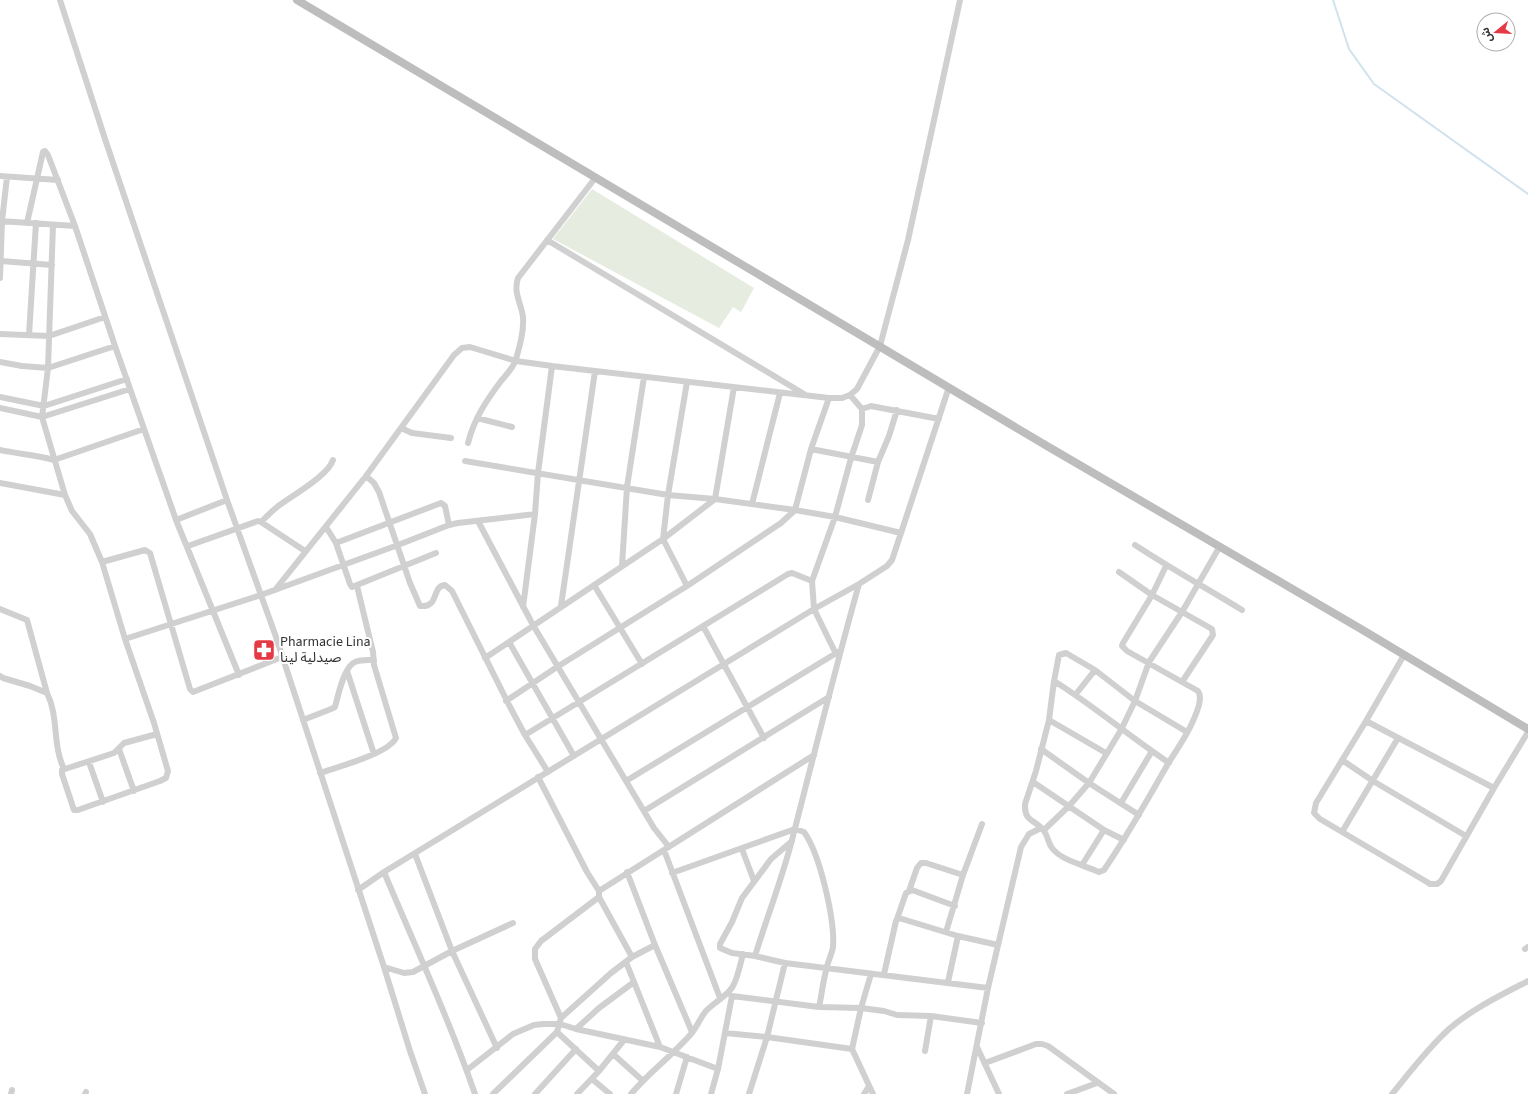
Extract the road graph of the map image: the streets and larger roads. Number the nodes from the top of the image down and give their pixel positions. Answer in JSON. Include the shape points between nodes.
{"nodes":[{"id":1,"x":60,"y":0,"type":"edge"},
{"id":2,"x":297,"y":0,"type":"edge"},
{"id":3,"x":960,"y":0,"type":"edge"},
{"id":4,"x":3,"y":176,"type":"edge"},
{"id":5,"x":596,"y":177,"type":"junction"},
{"id":6,"x":38,"y":179,"type":"junction"},
{"id":7,"x":58,"y":180,"type":"junction"},
{"id":8,"x":1,"y":221,"type":"edge"},
{"id":9,"x":27,"y":223,"type":"junction"},
{"id":10,"x":36,"y":223,"type":"junction"},
{"id":11,"x":54,"y":225,"type":"junction"},
{"id":12,"x":75,"y":226,"type":"junction"},
{"id":13,"x":547,"y":240,"type":"junction"},
{"id":14,"x":1,"y":261,"type":"junction"},
{"id":15,"x":32,"y":263,"type":"junction"},
{"id":16,"x":52,"y":265,"type":"junction"},
{"id":17,"x":0,"y":278,"type":"edge"},
{"id":18,"x":105,"y":316,"type":"junction"},
{"id":19,"x":0,"y":334,"type":"edge"},
{"id":20,"x":29,"y":335,"type":"junction"},
{"id":21,"x":49,"y":336,"type":"junction"},
{"id":22,"x":115,"y":346,"type":"junction"},
{"id":23,"x":880,"y":346,"type":"junction"},
{"id":24,"x":516,"y":361,"type":"junction"},
{"id":25,"x":0,"y":362,"type":"edge"},
{"id":26,"x":552,"y":366,"type":"junction"},
{"id":27,"x":48,"y":368,"type":"junction"},
{"id":28,"x":595,"y":371,"type":"junction"},
{"id":29,"x":644,"y":377,"type":"junction"},
{"id":30,"x":127,"y":379,"type":"junction"},
{"id":31,"x":687,"y":382,"type":"junction"},
{"id":32,"x":734,"y":387,"type":"junction"},
{"id":33,"x":949,"y":387,"type":"junction"},
{"id":34,"x":130,"y":389,"type":"junction"},
{"id":35,"x":780,"y":393,"type":"junction"},
{"id":36,"x":850,"y":395,"type":"junction"},
{"id":37,"x":808,"y":396,"type":"junction"},
{"id":38,"x":0,"y":397,"type":"edge"},
{"id":39,"x":829,"y":398,"type":"junction"},
{"id":40,"x":44,"y":406,"type":"junction"},
{"id":41,"x":0,"y":408,"type":"edge"},
{"id":42,"x":862,"y":409,"type":"junction"},
{"id":43,"x":897,"y":410,"type":"junction"},
{"id":44,"x":42,"y":417,"type":"junction"},
{"id":45,"x":477,"y":418,"type":"junction"},
{"id":46,"x":939,"y":419,"type":"junction"},
{"id":47,"x":512,"y":427,"type":"dead end"},
{"id":48,"x":401,"y":428,"type":"junction"},
{"id":49,"x":144,"y":429,"type":"junction"},
{"id":50,"x":451,"y":438,"type":"dead end"},
{"id":51,"x":468,"y":443,"type":"dead end"},
{"id":52,"x":812,"y":449,"type":"junction"},
{"id":53,"x":0,"y":450,"type":"edge"},
{"id":54,"x":851,"y":458,"type":"junction"},
{"id":55,"x":54,"y":460,"type":"junction"},
{"id":56,"x":333,"y":460,"type":"dead end"},
{"id":57,"x":465,"y":461,"type":"dead end"},
{"id":58,"x":878,"y":462,"type":"junction"},
{"id":59,"x":538,"y":473,"type":"junction"},
{"id":60,"x":366,"y":476,"type":"junction"},
{"id":61,"x":579,"y":479,"type":"junction"},
{"id":62,"x":0,"y":483,"type":"edge"},
{"id":63,"x":627,"y":487,"type":"junction"},
{"id":64,"x":65,"y":495,"type":"junction"},
{"id":65,"x":668,"y":495,"type":"junction"},
{"id":66,"x":715,"y":499,"type":"junction"},
{"id":67,"x":227,"y":500,"type":"junction"},
{"id":68,"x":868,"y":500,"type":"dead end"},
{"id":69,"x":752,"y":504,"type":"junction"},
{"id":70,"x":795,"y":510,"type":"junction"},
{"id":71,"x":534,"y":514,"type":"junction"},
{"id":72,"x":835,"y":517,"type":"junction"},
{"id":73,"x":176,"y":520,"type":"junction"},
{"id":74,"x":261,"y":522,"type":"junction"},
{"id":75,"x":478,"y":522,"type":"junction"},
{"id":76,"x":390,"y":523,"type":"junction"},
{"id":77,"x":449,"y":525,"type":"junction"},
{"id":78,"x":326,"y":527,"type":"junction"},
{"id":79,"x":238,"y":529,"type":"junction"},
{"id":80,"x":901,"y":533,"type":"junction"},
{"id":81,"x":663,"y":538,"type":"junction"},
{"id":82,"x":336,"y":543,"type":"junction"},
{"id":83,"x":1135,"y":545,"type":"dead end"},
{"id":84,"x":188,"y":546,"type":"junction"},
{"id":85,"x":398,"y":546,"type":"junction"},
{"id":86,"x":1220,"y":546,"type":"junction"},
{"id":87,"x":305,"y":551,"type":"junction"},
{"id":88,"x":436,"y":553,"type":"dead end"},
{"id":89,"x":102,"y":562,"type":"junction"},
{"id":90,"x":343,"y":564,"type":"junction"},
{"id":91,"x":404,"y":566,"type":"junction"},
{"id":92,"x":622,"y":566,"type":"junction"},
{"id":93,"x":1166,"y":566,"type":"junction"},
{"id":94,"x":1119,"y":572,"type":"dead end"},
{"id":95,"x":812,"y":581,"type":"junction"},
{"id":96,"x":1198,"y":583,"type":"junction"},
{"id":97,"x":859,"y":584,"type":"junction"},
{"id":98,"x":594,"y":585,"type":"junction"},
{"id":99,"x":357,"y":586,"type":"junction"},
{"id":100,"x":687,"y":586,"type":"junction"},
{"id":101,"x":275,"y":590,"type":"junction"},
{"id":102,"x":261,"y":595,"type":"junction"},
{"id":103,"x":1152,"y":595,"type":"junction"},
{"id":104,"x":562,"y":606,"type":"junction"},
{"id":105,"x":523,"y":607,"type":"junction"},
{"id":106,"x":0,"y":609,"type":"edge"},
{"id":107,"x":814,"y":609,"type":"junction"},
{"id":108,"x":1242,"y":610,"type":"dead end"},
{"id":109,"x":213,"y":611,"type":"junction"},
{"id":110,"x":1182,"y":612,"type":"junction"},
{"id":111,"x":172,"y":624,"type":"junction"},
{"id":112,"x":533,"y":625,"type":"junction"},
{"id":113,"x":703,"y":626,"type":"junction"},
{"id":114,"x":620,"y":628,"type":"junction"},
{"id":115,"x":126,"y":639,"type":"junction"},
{"id":116,"x":509,"y":642,"type":"junction"},
{"id":117,"x":838,"y":653,"type":"junction"},
{"id":118,"x":1404,"y":654,"type":"junction"},
{"id":119,"x":282,"y":656,"type":"junction"},
{"id":120,"x":485,"y":658,"type":"junction"},
{"id":121,"x":374,"y":660,"type":"junction"},
{"id":122,"x":1149,"y":662,"type":"junction"},
{"id":123,"x":642,"y":664,"type":"junction"},
{"id":124,"x":724,"y":664,"type":"junction"},
{"id":125,"x":557,"y":667,"type":"junction"},
{"id":126,"x":1095,"y":670,"type":"junction"},
{"id":127,"x":346,"y":671,"type":"junction"},
{"id":128,"x":239,"y":674,"type":"junction"},
{"id":129,"x":0,"y":676,"type":"edge"},
{"id":130,"x":1054,"y":681,"type":"junction"},
{"id":131,"x":1182,"y":682,"type":"junction"},
{"id":132,"x":533,"y":684,"type":"junction"},
{"id":133,"x":47,"y":693,"type":"junction"},
{"id":134,"x":1076,"y":694,"type":"junction"},
{"id":135,"x":829,"y":697,"type":"junction"},
{"id":136,"x":506,"y":701,"type":"junction"},
{"id":137,"x":1135,"y":701,"type":"junction"},
{"id":138,"x":579,"y":702,"type":"junction"},
{"id":139,"x":747,"y":707,"type":"junction"},
{"id":140,"x":552,"y":718,"type":"junction"},
{"id":141,"x":303,"y":720,"type":"junction"},
{"id":142,"x":1049,"y":720,"type":"junction"},
{"id":143,"x":1366,"y":721,"type":"junction"},
{"id":144,"x":1121,"y":730,"type":"junction"},
{"id":145,"x":1528,"y":731,"type":"edge"},
{"id":146,"x":1187,"y":732,"type":"junction"},
{"id":147,"x":157,"y":734,"type":"junction"},
{"id":148,"x":525,"y":735,"type":"junction"},
{"id":149,"x":764,"y":738,"type":"junction"},
{"id":150,"x":1398,"y":738,"type":"junction"},
{"id":151,"x":600,"y":739,"type":"junction"},
{"id":152,"x":119,"y":749,"type":"junction"},
{"id":153,"x":1041,"y":749,"type":"junction"},
{"id":154,"x":1152,"y":751,"type":"junction"},
{"id":155,"x":1106,"y":753,"type":"junction"},
{"id":156,"x":374,"y":754,"type":"junction"},
{"id":157,"x":814,"y":755,"type":"junction"},
{"id":158,"x":574,"y":756,"type":"junction"},
{"id":159,"x":1342,"y":760,"type":"junction"},
{"id":160,"x":88,"y":762,"type":"junction"},
{"id":161,"x":1169,"y":763,"type":"junction"},
{"id":162,"x":64,"y":769,"type":"junction"},
{"id":163,"x":548,"y":772,"type":"junction"},
{"id":164,"x":320,"y":773,"type":"junction"},
{"id":165,"x":538,"y":777,"type":"junction"},
{"id":166,"x":626,"y":781,"type":"junction"},
{"id":167,"x":1373,"y":781,"type":"junction"},
{"id":168,"x":1033,"y":782,"type":"junction"},
{"id":169,"x":1089,"y":783,"type":"junction"},
{"id":170,"x":1494,"y":788,"type":"junction"},
{"id":171,"x":134,"y":791,"type":"junction"},
{"id":172,"x":103,"y":802,"type":"junction"},
{"id":173,"x":1121,"y":803,"type":"junction"},
{"id":174,"x":1069,"y":806,"type":"junction"},
{"id":175,"x":644,"y":812,"type":"junction"},
{"id":176,"x":1139,"y":815,"type":"junction"},
{"id":177,"x":982,"y":824,"type":"dead end"},
{"id":178,"x":795,"y":829,"type":"junction"},
{"id":179,"x":1042,"y":829,"type":"junction"},
{"id":180,"x":1104,"y":830,"type":"junction"},
{"id":181,"x":1342,"y":832,"type":"junction"},
{"id":182,"x":1466,"y":836,"type":"junction"},
{"id":183,"x":1124,"y":840,"type":"junction"},
{"id":184,"x":792,"y":841,"type":"junction"},
{"id":185,"x":666,"y":848,"type":"junction"},
{"id":186,"x":742,"y":849,"type":"junction"},
{"id":187,"x":414,"y":854,"type":"junction"},
{"id":188,"x":1082,"y":865,"type":"junction"},
{"id":189,"x":384,"y":872,"type":"junction"},
{"id":190,"x":627,"y":872,"type":"junction"},
{"id":191,"x":672,"y":873,"type":"junction"},
{"id":192,"x":963,"y":875,"type":"junction"},
{"id":193,"x":754,"y":881,"type":"junction"},
{"id":194,"x":358,"y":890,"type":"junction"},
{"id":195,"x":909,"y":891,"type":"junction"},
{"id":196,"x":599,"y":894,"type":"junction"},
{"id":197,"x":955,"y":906,"type":"junction"},
{"id":198,"x":897,"y":919,"type":"junction"},
{"id":199,"x":513,"y":923,"type":"dead end"},
{"id":200,"x":946,"y":932,"type":"junction"},
{"id":201,"x":958,"y":936,"type":"junction"},
{"id":202,"x":655,"y":945,"type":"junction"},
{"id":203,"x":998,"y":945,"type":"junction"},
{"id":204,"x":452,"y":951,"type":"junction"},
{"id":205,"x":743,"y":954,"type":"junction"},
{"id":206,"x":755,"y":956,"type":"junction"},
{"id":207,"x":632,"y":957,"type":"junction"},
{"id":208,"x":626,"y":962,"type":"junction"},
{"id":209,"x":785,"y":963,"type":"junction"},
{"id":210,"x":384,"y":967,"type":"junction"},
{"id":211,"x":424,"y":967,"type":"junction"},
{"id":212,"x":826,"y":968,"type":"junction"},
{"id":213,"x":871,"y":974,"type":"junction"},
{"id":214,"x":884,"y":974,"type":"junction"},
{"id":215,"x":1528,"y":981,"type":"edge"},
{"id":216,"x":634,"y":982,"type":"junction"},
{"id":217,"x":948,"y":982,"type":"junction"},
{"id":218,"x":988,"y":988,"type":"junction"},
{"id":219,"x":730,"y":994,"type":"junction"},
{"id":220,"x":720,"y":998,"type":"junction"},
{"id":221,"x":775,"y":1002,"type":"junction"},
{"id":222,"x":819,"y":1007,"type":"junction"},
{"id":223,"x":861,"y":1008,"type":"junction"},
{"id":224,"x":931,"y":1016,"type":"junction"},
{"id":225,"x":561,"y":1018,"type":"junction"},
{"id":226,"x":982,"y":1023,"type":"junction"},
{"id":227,"x":560,"y":1024,"type":"junction"},
{"id":228,"x":576,"y":1029,"type":"junction"},
{"id":229,"x":557,"y":1032,"type":"junction"},
{"id":230,"x":692,"y":1032,"type":"junction"},
{"id":231,"x":725,"y":1033,"type":"junction"},
{"id":232,"x":767,"y":1037,"type":"junction"},
{"id":233,"x":624,"y":1040,"type":"junction"},
{"id":234,"x":660,"y":1047,"type":"junction"},
{"id":235,"x":977,"y":1047,"type":"junction"},
{"id":236,"x":497,"y":1048,"type":"junction"},
{"id":237,"x":576,"y":1049,"type":"junction"},
{"id":238,"x":852,"y":1049,"type":"junction"},
{"id":239,"x":925,"y":1051,"type":"dead end"},
{"id":240,"x":674,"y":1052,"type":"junction"},
{"id":241,"x":613,"y":1054,"type":"junction"},
{"id":242,"x":687,"y":1057,"type":"junction"},
{"id":243,"x":985,"y":1063,"type":"junction"},
{"id":244,"x":718,"y":1069,"type":"junction"},
{"id":245,"x":467,"y":1070,"type":"junction"},
{"id":246,"x":599,"y":1071,"type":"junction"},
{"id":247,"x":592,"y":1079,"type":"junction"},
{"id":248,"x":642,"y":1080,"type":"junction"},
{"id":249,"x":1097,"y":1083,"type":"junction"},
{"id":250,"x":869,"y":1086,"type":"junction"},
{"id":251,"x":425,"y":1094,"type":"edge"},
{"id":252,"x":475,"y":1094,"type":"edge"},
{"id":253,"x":493,"y":1094,"type":"edge"},
{"id":254,"x":535,"y":1094,"type":"edge"},
{"id":255,"x":577,"y":1094,"type":"edge"},
{"id":256,"x":610,"y":1094,"type":"edge"},
{"id":257,"x":631,"y":1094,"type":"edge"},
{"id":258,"x":676,"y":1094,"type":"edge"},
{"id":259,"x":711,"y":1094,"type":"edge"},
{"id":260,"x":749,"y":1094,"type":"edge"},
{"id":261,"x":864,"y":1094,"type":"edge"},
{"id":262,"x":873,"y":1094,"type":"edge"},
{"id":263,"x":967,"y":1094,"type":"edge"},
{"id":264,"x":999,"y":1094,"type":"edge"},
{"id":265,"x":1067,"y":1094,"type":"edge"},
{"id":266,"x":1114,"y":1094,"type":"edge"},
{"id":267,"x":1392,"y":1094,"type":"edge"}],
"edges":[{"from":1,"to":67,"type":"street"},
{"from":2,"to":5,"type":"street"},
{"from":3,"to":23,"type":"street","via":[[908,240]]},
{"from":4,"to":6,"type":"street"},
{"from":4,"to":8,"type":"street"},
{"from":5,"to":13,"type":"street"},
{"from":5,"to":23,"type":"street"},
{"from":6,"to":7,"type":"street"},
{"from":6,"to":7,"type":"street","via":[[45,151]]},
{"from":6,"to":9,"type":"street"},
{"from":7,"to":12,"type":"street"},
{"from":8,"to":9,"type":"street"},
{"from":8,"to":14,"type":"street"},
{"from":9,"to":10,"type":"street"},
{"from":10,"to":11,"type":"street"},
{"from":10,"to":15,"type":"street"},
{"from":11,"to":12,"type":"street"},
{"from":11,"to":16,"type":"street"},
{"from":12,"to":18,"type":"street"},
{"from":13,"to":24,"type":"street","via":[[518,278],[516,295],[523,325]]},
{"from":13,"to":37,"type":"street"},
{"from":14,"to":15,"type":"street"},
{"from":14,"to":17,"type":"street"},
{"from":15,"to":16,"type":"street"},
{"from":15,"to":20,"type":"street"},
{"from":16,"to":21,"type":"street"},
{"from":18,"to":21,"type":"street"},
{"from":18,"to":22,"type":"street"},
{"from":19,"to":20,"type":"street"},
{"from":20,"to":21,"type":"street"},
{"from":21,"to":27,"type":"street"},
{"from":22,"to":27,"type":"street"},
{"from":22,"to":30,"type":"street"},
{"from":23,"to":33,"type":"street"},
{"from":23,"to":36,"type":"street","via":[[862,380]]},
{"from":24,"to":26,"type":"street"},
{"from":24,"to":45,"type":"street"},
{"from":24,"to":48,"type":"street","via":[[470,347],[462,348],[454,355]]},
{"from":25,"to":27,"type":"street"},
{"from":26,"to":28,"type":"street"},
{"from":26,"to":59,"type":"street"},
{"from":27,"to":40,"type":"street"},
{"from":28,"to":29,"type":"street"},
{"from":28,"to":61,"type":"street"},
{"from":29,"to":31,"type":"street"},
{"from":29,"to":63,"type":"street"},
{"from":30,"to":34,"type":"street"},
{"from":30,"to":40,"type":"street"},
{"from":31,"to":32,"type":"street"},
{"from":31,"to":65,"type":"street"},
{"from":32,"to":35,"type":"street"},
{"from":32,"to":66,"type":"street"},
{"from":33,"to":46,"type":"street"},
{"from":33,"to":86,"type":"street"},
{"from":34,"to":44,"type":"street"},
{"from":34,"to":49,"type":"street"},
{"from":35,"to":37,"type":"street"},
{"from":35,"to":69,"type":"street"},
{"from":36,"to":39,"type":"street"},
{"from":36,"to":42,"type":"street"},
{"from":37,"to":39,"type":"street"},
{"from":38,"to":40,"type":"street"},
{"from":39,"to":52,"type":"street"},
{"from":40,"to":44,"type":"street"},
{"from":41,"to":44,"type":"street"},
{"from":42,"to":43,"type":"street","via":[[871,406]]},
{"from":42,"to":54,"type":"street","via":[[862,425]]},
{"from":43,"to":46,"type":"street"},
{"from":43,"to":58,"type":"street"},
{"from":44,"to":55,"type":"street"},
{"from":45,"to":47,"type":"street"},
{"from":45,"to":51,"type":"street"},
{"from":46,"to":80,"type":"street"},
{"from":48,"to":50,"type":"street","via":[[412,433]]},
{"from":48,"to":60,"type":"street"},
{"from":49,"to":55,"type":"street"},
{"from":49,"to":73,"type":"street"},
{"from":52,"to":54,"type":"street"},
{"from":52,"to":70,"type":"street"},
{"from":53,"to":55,"type":"street"},
{"from":54,"to":58,"type":"street"},
{"from":54,"to":72,"type":"street"},
{"from":55,"to":64,"type":"street"},
{"from":56,"to":74,"type":"street","via":[[318,477],[278,506]]},
{"from":57,"to":59,"type":"street"},
{"from":58,"to":68,"type":"street"},
{"from":59,"to":61,"type":"street"},
{"from":59,"to":71,"type":"street"},
{"from":60,"to":76,"type":"street","via":[[377,488]]},
{"from":60,"to":78,"type":"street"},
{"from":61,"to":63,"type":"street"},
{"from":61,"to":104,"type":"street"},
{"from":62,"to":64,"type":"street"},
{"from":63,"to":65,"type":"street"},
{"from":63,"to":92,"type":"street"},
{"from":64,"to":89,"type":"street","via":[[72,511],[90,534]]},
{"from":65,"to":66,"type":"street"},
{"from":65,"to":81,"type":"street"},
{"from":66,"to":69,"type":"street"},
{"from":66,"to":81,"type":"street"},
{"from":67,"to":73,"type":"street"},
{"from":67,"to":79,"type":"street"},
{"from":69,"to":70,"type":"street"},
{"from":70,"to":72,"type":"street"},
{"from":70,"to":100,"type":"street","via":[[770,531]]},
{"from":71,"to":75,"type":"street"},
{"from":71,"to":105,"type":"street"},
{"from":72,"to":80,"type":"street"},
{"from":72,"to":95,"type":"street"},
{"from":73,"to":84,"type":"street"},
{"from":74,"to":79,"type":"street","via":[[252,522]]},
{"from":74,"to":87,"type":"street"},
{"from":75,"to":77,"type":"street"},
{"from":75,"to":105,"type":"street"},
{"from":76,"to":77,"type":"street","via":[[441,503]]},
{"from":76,"to":82,"type":"street"},
{"from":76,"to":85,"type":"street"},
{"from":77,"to":85,"type":"street"},
{"from":78,"to":82,"type":"street"},
{"from":78,"to":87,"type":"street"},
{"from":79,"to":84,"type":"street"},
{"from":79,"to":102,"type":"street"},
{"from":80,"to":97,"type":"street","via":[[892,560]]},
{"from":81,"to":92,"type":"street"},
{"from":81,"to":100,"type":"street"},
{"from":82,"to":90,"type":"street"},
{"from":83,"to":93,"type":"street"},
{"from":84,"to":109,"type":"street"},
{"from":85,"to":90,"type":"street"},
{"from":85,"to":91,"type":"street"},
{"from":86,"to":96,"type":"street"},
{"from":86,"to":118,"type":"street"},
{"from":87,"to":101,"type":"street"},
{"from":88,"to":91,"type":"street"},
{"from":89,"to":111,"type":"street","via":[[147,550]]},
{"from":89,"to":115,"type":"street"},
{"from":90,"to":99,"type":"street","via":[[350,584],[352,587]]},
{"from":90,"to":101,"type":"street"},
{"from":91,"to":99,"type":"street"},
{"from":91,"to":120,"type":"street","via":[[420,606],[432,602],[439,587],[448,587],[456,597]]},
{"from":92,"to":98,"type":"street"},
{"from":93,"to":96,"type":"street"},
{"from":93,"to":103,"type":"street"},
{"from":94,"to":103,"type":"street"},
{"from":95,"to":107,"type":"street"},
{"from":95,"to":113,"type":"street","via":[[792,573],[788,574]]},
{"from":96,"to":108,"type":"street"},
{"from":96,"to":110,"type":"street"},
{"from":97,"to":107,"type":"street"},
{"from":97,"to":117,"type":"street"},
{"from":98,"to":104,"type":"street"},
{"from":98,"to":114,"type":"street"},
{"from":99,"to":121,"type":"street"},
{"from":100,"to":114,"type":"street"},
{"from":101,"to":102,"type":"street"},
{"from":102,"to":109,"type":"street"},
{"from":102,"to":119,"type":"street"},
{"from":103,"to":110,"type":"street"},
{"from":103,"to":122,"type":"street","via":[[1122,643],[1124,648]]},
{"from":104,"to":112,"type":"street"},
{"from":105,"to":112,"type":"street"},
{"from":106,"to":133,"type":"street","via":[[27,620]]},
{"from":107,"to":117,"type":"street"},
{"from":107,"to":124,"type":"street"},
{"from":109,"to":111,"type":"street"},
{"from":109,"to":128,"type":"street"},
{"from":110,"to":122,"type":"street"},
{"from":110,"to":131,"type":"street","via":[[1214,632]]},
{"from":111,"to":115,"type":"street"},
{"from":111,"to":128,"type":"street","via":[[191,691],[195,692]]},
{"from":112,"to":116,"type":"street"},
{"from":112,"to":125,"type":"street"},
{"from":113,"to":123,"type":"street"},
{"from":113,"to":124,"type":"street"},
{"from":114,"to":123,"type":"street"},
{"from":114,"to":125,"type":"street"},
{"from":115,"to":147,"type":"street"},
{"from":116,"to":120,"type":"street"},
{"from":116,"to":132,"type":"street"},
{"from":117,"to":135,"type":"street"},
{"from":117,"to":139,"type":"street"},
{"from":118,"to":143,"type":"street"},
{"from":118,"to":145,"type":"street"},
{"from":119,"to":128,"type":"street"},
{"from":119,"to":141,"type":"street"},
{"from":120,"to":136,"type":"street"},
{"from":121,"to":127,"type":"street","via":[[356,662]]},
{"from":121,"to":156,"type":"street","via":[[396,738],[391,745]]},
{"from":122,"to":131,"type":"street"},
{"from":122,"to":137,"type":"street"},
{"from":123,"to":138,"type":"street"},
{"from":124,"to":139,"type":"street"},
{"from":124,"to":151,"type":"street"},
{"from":125,"to":132,"type":"street"},
{"from":125,"to":138,"type":"street"},
{"from":126,"to":130,"type":"street","via":[[1062,653],[1059,655]]},
{"from":126,"to":134,"type":"street"},
{"from":126,"to":137,"type":"street"},
{"from":127,"to":141,"type":"street","via":[[335,707]]},
{"from":127,"to":156,"type":"street"},
{"from":129,"to":133,"type":"street"},
{"from":130,"to":134,"type":"street"},
{"from":130,"to":142,"type":"street"},
{"from":131,"to":146,"type":"street","via":[[1198,691],[1200,698]]},
{"from":132,"to":136,"type":"street"},
{"from":132,"to":140,"type":"street"},
{"from":133,"to":162,"type":"street","via":[[53,707],[58,754]]},
{"from":134,"to":144,"type":"street"},
{"from":135,"to":149,"type":"street"},
{"from":135,"to":157,"type":"street"},
{"from":136,"to":148,"type":"street"},
{"from":137,"to":144,"type":"street"},
{"from":137,"to":146,"type":"street"},
{"from":138,"to":140,"type":"street"},
{"from":138,"to":151,"type":"street"},
{"from":139,"to":149,"type":"street"},
{"from":139,"to":166,"type":"street"},
{"from":140,"to":148,"type":"street"},
{"from":140,"to":158,"type":"street"},
{"from":141,"to":164,"type":"street"},
{"from":142,"to":153,"type":"street"},
{"from":142,"to":155,"type":"street"},
{"from":143,"to":150,"type":"street"},
{"from":143,"to":159,"type":"street"},
{"from":144,"to":154,"type":"street"},
{"from":144,"to":155,"type":"street"},
{"from":145,"to":170,"type":"street"},
{"from":146,"to":161,"type":"street"},
{"from":147,"to":152,"type":"street","via":[[124,742]]},
{"from":147,"to":171,"type":"street","via":[[168,775],[160,781]]},
{"from":148,"to":163,"type":"street"},
{"from":149,"to":175,"type":"street"},
{"from":150,"to":167,"type":"street"},
{"from":150,"to":170,"type":"street"},
{"from":151,"to":158,"type":"street"},
{"from":151,"to":166,"type":"street"},
{"from":152,"to":160,"type":"street"},
{"from":152,"to":171,"type":"street"},
{"from":153,"to":168,"type":"street"},
{"from":153,"to":169,"type":"street"},
{"from":154,"to":161,"type":"street"},
{"from":154,"to":173,"type":"street"},
{"from":155,"to":169,"type":"street"},
{"from":156,"to":164,"type":"street"},
{"from":157,"to":178,"type":"street"},
{"from":157,"to":185,"type":"street"},
{"from":158,"to":163,"type":"street"},
{"from":159,"to":167,"type":"street"},
{"from":159,"to":181,"type":"street","via":[[1314,810],[1316,816]]},
{"from":160,"to":162,"type":"street"},
{"from":160,"to":172,"type":"street"},
{"from":161,"to":176,"type":"street"},
{"from":162,"to":172,"type":"street","via":[[62,774],[74,810]]},
{"from":163,"to":165,"type":"street"},
{"from":164,"to":194,"type":"street"},
{"from":165,"to":187,"type":"street"},
{"from":165,"to":196,"type":"street"},
{"from":166,"to":175,"type":"street"},
{"from":167,"to":181,"type":"street"},
{"from":167,"to":182,"type":"street"},
{"from":168,"to":174,"type":"street"},
{"from":168,"to":179,"type":"street","via":[[1025,810],[1027,816]]},
{"from":169,"to":173,"type":"street"},
{"from":169,"to":174,"type":"street"},
{"from":170,"to":182,"type":"street"},
{"from":171,"to":172,"type":"street"},
{"from":173,"to":176,"type":"street"},
{"from":174,"to":179,"type":"street"},
{"from":174,"to":180,"type":"street"},
{"from":175,"to":185,"type":"street"},
{"from":176,"to":183,"type":"street"},
{"from":177,"to":192,"type":"street"},
{"from":178,"to":184,"type":"street"},
{"from":178,"to":186,"type":"street"},
{"from":178,"to":212,"type":"street","via":[[804,832],[813,850],[829,906],[833,948]]},
{"from":179,"to":188,"type":"street","via":[[1053,850]]},
{"from":179,"to":203,"type":"street","via":[[1029,834],[1021,847]]},
{"from":180,"to":183,"type":"street"},
{"from":180,"to":188,"type":"street"},
{"from":181,"to":182,"type":"street","via":[[1434,884],[1441,881]]},
{"from":183,"to":188,"type":"street","via":[[1102,872]]},
{"from":184,"to":193,"type":"street","via":[[771,859]]},
{"from":184,"to":206,"type":"street"},
{"from":185,"to":190,"type":"street"},
{"from":185,"to":191,"type":"street"},
{"from":186,"to":191,"type":"street"},
{"from":186,"to":193,"type":"street"},
{"from":187,"to":189,"type":"street"},
{"from":187,"to":204,"type":"street"},
{"from":189,"to":194,"type":"street"},
{"from":189,"to":211,"type":"street"},
{"from":190,"to":196,"type":"street"},
{"from":190,"to":202,"type":"street"},
{"from":191,"to":220,"type":"street"},
{"from":192,"to":195,"type":"street","via":[[921,863]]},
{"from":192,"to":197,"type":"street"},
{"from":193,"to":205,"type":"street","via":[[742,898],[720,944],[720,948],[724,950]]},
{"from":194,"to":210,"type":"street"},
{"from":195,"to":197,"type":"street","via":[[915,890]]},
{"from":195,"to":198,"type":"street"},
{"from":196,"to":207,"type":"street"},
{"from":196,"to":225,"type":"street","via":[[541,941],[535,949],[535,959]]},
{"from":197,"to":200,"type":"street"},
{"from":198,"to":200,"type":"street","via":[[902,918]]},
{"from":198,"to":214,"type":"street"},
{"from":199,"to":204,"type":"street"},
{"from":200,"to":201,"type":"street"},
{"from":201,"to":203,"type":"street"},
{"from":201,"to":217,"type":"street"},
{"from":202,"to":207,"type":"street"},
{"from":202,"to":230,"type":"street"},
{"from":203,"to":218,"type":"street"},
{"from":204,"to":211,"type":"street"},
{"from":204,"to":236,"type":"street"},
{"from":205,"to":206,"type":"street"},
{"from":205,"to":219,"type":"street"},
{"from":206,"to":209,"type":"street"},
{"from":207,"to":208,"type":"street"},
{"from":208,"to":216,"type":"street"},
{"from":208,"to":225,"type":"street"},
{"from":209,"to":212,"type":"street"},
{"from":209,"to":221,"type":"street"},
{"from":210,"to":211,"type":"street","via":[[409,973]]},
{"from":210,"to":251,"type":"street"},
{"from":211,"to":245,"type":"street"},
{"from":212,"to":213,"type":"street"},
{"from":212,"to":222,"type":"street"},
{"from":213,"to":214,"type":"street"},
{"from":213,"to":223,"type":"street"},
{"from":214,"to":217,"type":"street"},
{"from":215,"to":267,"type":"street","via":[[1477,1009],[1449,1030]]},
{"from":216,"to":228,"type":"street"},
{"from":216,"to":234,"type":"street"},
{"from":217,"to":218,"type":"street"},
{"from":218,"to":226,"type":"street"},
{"from":219,"to":220,"type":"street"},
{"from":219,"to":221,"type":"street"},
{"from":219,"to":231,"type":"street"},
{"from":220,"to":230,"type":"street","via":[[706,1011]]},
{"from":221,"to":222,"type":"street"},
{"from":221,"to":232,"type":"street"},
{"from":222,"to":223,"type":"street"},
{"from":223,"to":224,"type":"street","via":[[897,1015]]},
{"from":223,"to":238,"type":"street"},
{"from":224,"to":226,"type":"street"},
{"from":224,"to":239,"type":"street"},
{"from":225,"to":227,"type":"street"},
{"from":226,"to":235,"type":"street"},
{"from":227,"to":228,"type":"street"},
{"from":227,"to":229,"type":"street"},
{"from":227,"to":236,"type":"street","via":[[524,1028]]},
{"from":228,"to":233,"type":"street"},
{"from":229,"to":237,"type":"street"},
{"from":229,"to":253,"type":"street"},
{"from":230,"to":240,"type":"street"},
{"from":231,"to":232,"type":"street"},
{"from":231,"to":244,"type":"street"},
{"from":232,"to":238,"type":"street"},
{"from":232,"to":260,"type":"street"},
{"from":233,"to":234,"type":"street"},
{"from":233,"to":241,"type":"street"},
{"from":234,"to":240,"type":"street"},
{"from":235,"to":243,"type":"street"},
{"from":235,"to":263,"type":"street"},
{"from":236,"to":245,"type":"street"},
{"from":237,"to":246,"type":"street"},
{"from":237,"to":254,"type":"street"},
{"from":238,"to":250,"type":"street"},
{"from":240,"to":242,"type":"street"},
{"from":240,"to":248,"type":"street"},
{"from":241,"to":246,"type":"street"},
{"from":241,"to":248,"type":"street"},
{"from":242,"to":244,"type":"street"},
{"from":242,"to":258,"type":"street"},
{"from":243,"to":249,"type":"street","via":[[1032,1045],[1042,1044]]},
{"from":243,"to":264,"type":"street"},
{"from":244,"to":259,"type":"street"},
{"from":245,"to":252,"type":"street"},
{"from":246,"to":247,"type":"street"},
{"from":247,"to":255,"type":"street"},
{"from":247,"to":256,"type":"street"},
{"from":248,"to":257,"type":"street"},
{"from":249,"to":265,"type":"street"},
{"from":249,"to":266,"type":"street"},
{"from":250,"to":261,"type":"street"},
{"from":250,"to":262,"type":"street"}]}
